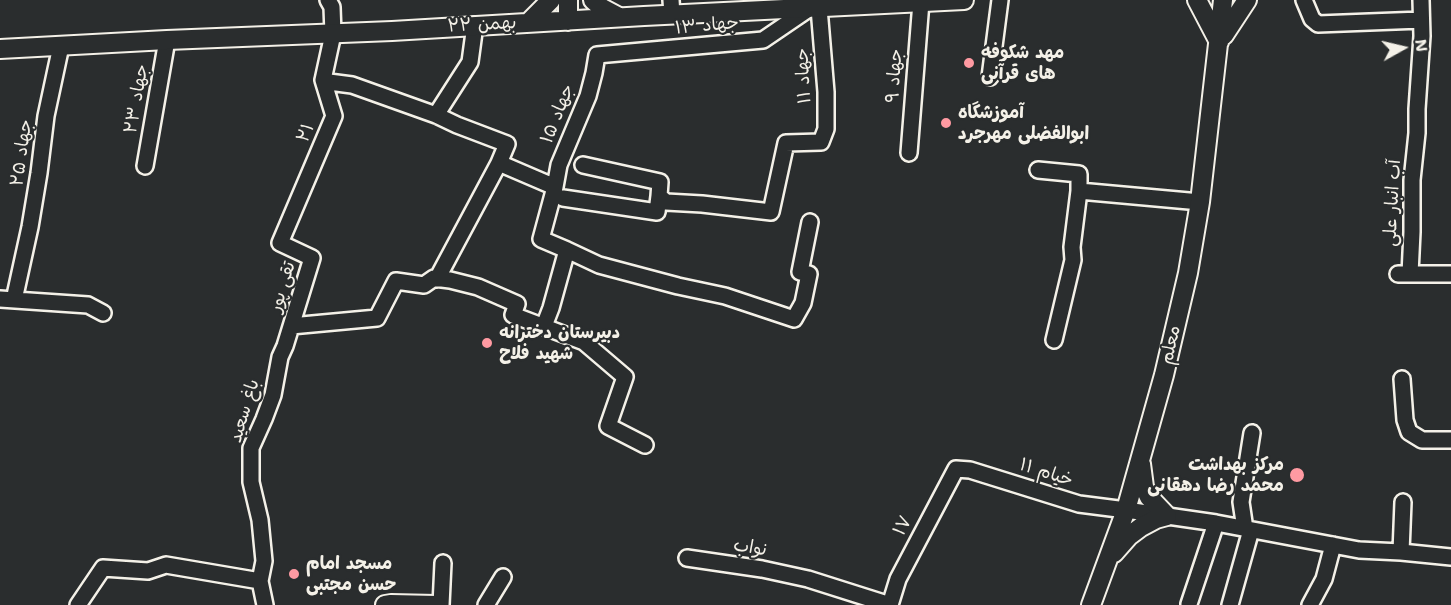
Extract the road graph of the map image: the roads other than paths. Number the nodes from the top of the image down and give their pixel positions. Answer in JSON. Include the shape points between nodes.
{"nodes":[{"id":1,"x":328,"y":0,"type":"edge"},
{"id":2,"x":551,"y":0,"type":"edge"},
{"id":3,"x":568,"y":0,"type":"edge"},
{"id":4,"x":577,"y":0,"type":"edge"},
{"id":5,"x":593,"y":0,"type":"edge"},
{"id":6,"x":958,"y":0,"type":"edge"},
{"id":7,"x":964,"y":0,"type":"edge"},
{"id":8,"x":1000,"y":0,"type":"edge"},
{"id":9,"x":1197,"y":0,"type":"edge"},
{"id":10,"x":1223,"y":0,"type":"edge"},
{"id":11,"x":1232,"y":0,"type":"edge"},
{"id":12,"x":1247,"y":0,"type":"edge"},
{"id":13,"x":1304,"y":0,"type":"edge"},
{"id":14,"x":1421,"y":0,"type":"edge"},
{"id":15,"x":921,"y":2,"type":"junction"},
{"id":16,"x":671,"y":7,"type":"edge"},
{"id":17,"x":815,"y":8,"type":"junction"},
{"id":18,"x":621,"y":18,"type":"junction"},
{"id":19,"x":1421,"y":20,"type":"junction"},
{"id":20,"x":573,"y":21,"type":"junction"},
{"id":21,"x":528,"y":23,"type":"junction"},
{"id":22,"x":475,"y":26,"type":"junction"},
{"id":23,"x":333,"y":34,"type":"junction"},
{"id":24,"x":1222,"y":39,"type":"junction"},
{"id":25,"x":167,"y":40,"type":"junction"},
{"id":26,"x":61,"y":46,"type":"junction"},
{"id":27,"x":0,"y":50,"type":"edge"},
{"id":28,"x":597,"y":55,"type":"joint"},
{"id":29,"x":990,"y":77,"type":"dead end"},
{"id":30,"x":323,"y":80,"type":"junction"},
{"id":31,"x":436,"y":115,"type":"junction"},
{"id":32,"x":909,"y":153,"type":"dead end"},
{"id":33,"x":499,"y":163,"type":"junction"},
{"id":34,"x":582,"y":165,"type":"dead end"},
{"id":35,"x":145,"y":166,"type":"dead end"},
{"id":36,"x":1038,"y":170,"type":"dead end"},
{"id":37,"x":1079,"y":191,"type":"junction"},
{"id":38,"x":559,"y":192,"type":"junction"},
{"id":39,"x":659,"y":196,"type":"junction"},
{"id":40,"x":1200,"y":202,"type":"junction"},
{"id":41,"x":810,"y":222,"type":"dead end"},
{"id":42,"x":280,"y":243,"type":"joint"},
{"id":43,"x":567,"y":250,"type":"junction"},
{"id":44,"x":1451,"y":274,"type":"edge"},
{"id":45,"x":437,"y":279,"type":"junction"},
{"id":46,"x":7,"y":300,"type":"edge"},
{"id":47,"x":103,"y":313,"type":"dead end"},
{"id":48,"x":291,"y":326,"type":"junction"},
{"id":49,"x":544,"y":327,"type":"junction"},
{"id":50,"x":1054,"y":340,"type":"dead end"},
{"id":51,"x":1402,"y":380,"type":"dead end"},
{"id":52,"x":1252,"y":434,"type":"dead end"},
{"id":53,"x":1451,"y":440,"type":"edge"},
{"id":54,"x":645,"y":445,"type":"dead end"},
{"id":55,"x":1140,"y":456,"type":"junction"},
{"id":56,"x":956,"y":469,"type":"joint"},
{"id":57,"x":1403,"y":502,"type":"dead end"},
{"id":58,"x":1126,"y":510,"type":"junction"},
{"id":59,"x":1167,"y":516,"type":"junction"},
{"id":60,"x":1216,"y":524,"type":"junction"},
{"id":61,"x":1248,"y":530,"type":"junction"},
{"id":62,"x":1333,"y":545,"type":"junction"},
{"id":63,"x":1401,"y":552,"type":"junction"},
{"id":64,"x":1451,"y":557,"type":"edge"},
{"id":65,"x":687,"y":558,"type":"dead end"},
{"id":66,"x":1108,"y":560,"type":"junction"},
{"id":67,"x":443,"y":563,"type":"dead end"},
{"id":68,"x":503,"y":577,"type":"dead end"},
{"id":69,"x":260,"y":581,"type":"junction"},
{"id":70,"x":1189,"y":604,"type":"edge"},
{"id":71,"x":78,"y":605,"type":"edge"},
{"id":72,"x":265,"y":605,"type":"edge"},
{"id":73,"x":385,"y":605,"type":"edge"},
{"id":74,"x":436,"y":605,"type":"edge"},
{"id":75,"x":441,"y":605,"type":"edge"},
{"id":76,"x":486,"y":605,"type":"edge"},
{"id":77,"x":890,"y":605,"type":"edge"},
{"id":78,"x":1091,"y":605,"type":"edge"},
{"id":79,"x":1230,"y":605,"type":"edge"},
{"id":80,"x":1310,"y":605,"type":"edge"}],
"edges":[{"from":1,"to":23,"type":"street","name":"۲۱"},
{"from":2,"to":21,"type":"main road"},
{"from":3,"to":20,"type":"main road"},
{"from":4,"to":20,"type":"main road"},
{"from":5,"to":18,"type":"main road"},
{"from":6,"to":7,"type":"main road","name":"۲۲ بهمن"},
{"from":6,"to":15,"type":"main road","name":"۲۲ بهمن"},
{"from":8,"to":29,"type":"street"},
{"from":9,"to":24,"type":"main road"},
{"from":10,"to":24,"type":"main road","name":"معلم"},
{"from":11,"to":24,"type":"main road","name":"معلم"},
{"from":12,"to":24,"type":"main road"},
{"from":13,"to":19,"type":"street","via":[[1318,24]]},
{"from":14,"to":19,"type":"street","name":"آب انبار علی"},
{"from":15,"to":17,"type":"main road","name":"۲۲ بهمن"},
{"from":15,"to":32,"type":"street","name":"جهاد ۹"},
{"from":16,"to":17,"type":"main road","name":"۲۲ بهمن"},
{"from":16,"to":18,"type":"main road","name":"۲۲ بهمن"},
{"from":17,"to":28,"type":"street","name":"جهاد ۱۳","via":[[763,40]]},
{"from":17,"to":39,"type":"street","name":"جهاد ۱۱","via":[[826,92],[826,129],[821,142],[786,143],[771,212],[666,202]]},
{"from":18,"to":20,"type":"main road","name":"۲۲ بهمن"},
{"from":19,"to":44,"type":"street","name":"آب انبار علی","via":[[1412,232],[1404,274]]},
{"from":20,"to":21,"type":"main road","name":"۲۲ بهمن"},
{"from":21,"to":22,"type":"main road","name":"۲۲ بهمن"},
{"from":22,"to":23,"type":"main road","name":"۲۲ بهمن"},
{"from":22,"to":31,"type":"street","via":[[470,63]]},
{"from":23,"to":25,"type":"main road","name":"۲۲ بهمن"},
{"from":23,"to":30,"type":"street","name":"۲۱"},
{"from":24,"to":40,"type":"main road","name":"معلم"},
{"from":25,"to":26,"type":"main road","name":"۲۲ بهمن"},
{"from":25,"to":35,"type":"street","name":"جهاد ۲۳"},
{"from":26,"to":27,"type":"main road","name":"۲۲ بهمن"},
{"from":26,"to":46,"type":"street","name":"جهاد ۲۵","via":[[30,227]]},
{"from":28,"to":38,"type":"street","name":"جهاد ۱۵","via":[[588,96],[559,165]]},
{"from":30,"to":31,"type":"street","via":[[352,84]]},
{"from":30,"to":42,"type":"street","name":"۲۱","via":[[334,116]]},
{"from":31,"to":33,"type":"street","via":[[507,144]]},
{"from":33,"to":38,"type":"street"},
{"from":33,"to":45,"type":"street"},
{"from":34,"to":39,"type":"street","via":[[660,182]]},
{"from":36,"to":37,"type":"street","via":[[1079,174]]},
{"from":37,"to":40,"type":"street"},
{"from":37,"to":50,"type":"street","via":[[1073,260]]},
{"from":38,"to":39,"type":"street","via":[[657,212]]},
{"from":38,"to":43,"type":"street","name":"جهاد ۱۵","via":[[541,239]]},
{"from":40,"to":55,"type":"main road","name":"معلم","via":[[1164,375]]},
{"from":41,"to":43,"type":"street","via":[[800,272],[809,274],[803,303],[794,319],[725,296],[599,265]]},
{"from":42,"to":48,"type":"street","name":"تقی پور","via":[[312,258]]},
{"from":43,"to":49,"type":"street"},
{"from":45,"to":48,"type":"street","via":[[424,285],[396,281],[377,318]]},
{"from":45,"to":49,"type":"street","via":[[478,287],[517,304],[513,315]]},
{"from":46,"to":47,"type":"street","via":[[88,305]]},
{"from":48,"to":69,"type":"street","name":"باغ سعید","via":[[273,395],[251,448],[251,482],[264,561]]},
{"from":49,"to":54,"type":"street","via":[[584,342],[625,376],[608,426]]},
{"from":51,"to":53,"type":"street","via":[[1409,432],[1422,440]]},
{"from":52,"to":61,"type":"street","via":[[1241,502]]},
{"from":55,"to":58,"type":"main road","name":"معلم"},
{"from":55,"to":59,"type":"main road","via":[[1144,487]]},
{"from":56,"to":58,"type":"street","name":"خیام ۱۱","via":[[1079,504]]},
{"from":56,"to":77,"type":"street","name":"۱۷","via":[[898,579]]},
{"from":57,"to":63,"type":"street"},
{"from":58,"to":59,"type":"street","name":"خیام ۱۱"},
{"from":58,"to":66,"type":"main road","name":"معلم"},
{"from":59,"to":60,"type":"street","name":"خیام ۱۱"},
{"from":59,"to":66,"type":"main road","via":[[1129,536]]},
{"from":60,"to":61,"type":"street","name":"خیام ۱۱"},
{"from":60,"to":70,"type":"street"},
{"from":61,"to":62,"type":"street","name":"خیام ۱۱"},
{"from":61,"to":79,"type":"street"},
{"from":62,"to":63,"type":"street","name":"خیام ۱۱"},
{"from":62,"to":80,"type":"street","via":[[1324,579]]},
{"from":63,"to":64,"type":"street","name":"خیام ۱۱"},
{"from":65,"to":77,"type":"street","name":"نواب","via":[[808,579]]},
{"from":66,"to":78,"type":"main road","name":"معلم"},
{"from":67,"to":75,"type":"street"},
{"from":68,"to":76,"type":"street"},
{"from":69,"to":71,"type":"street","via":[[166,566],[148,571],[104,568]]},
{"from":69,"to":72,"type":"street","name":"باغ سعید"},
{"from":73,"to":74,"type":"main road"}]}
